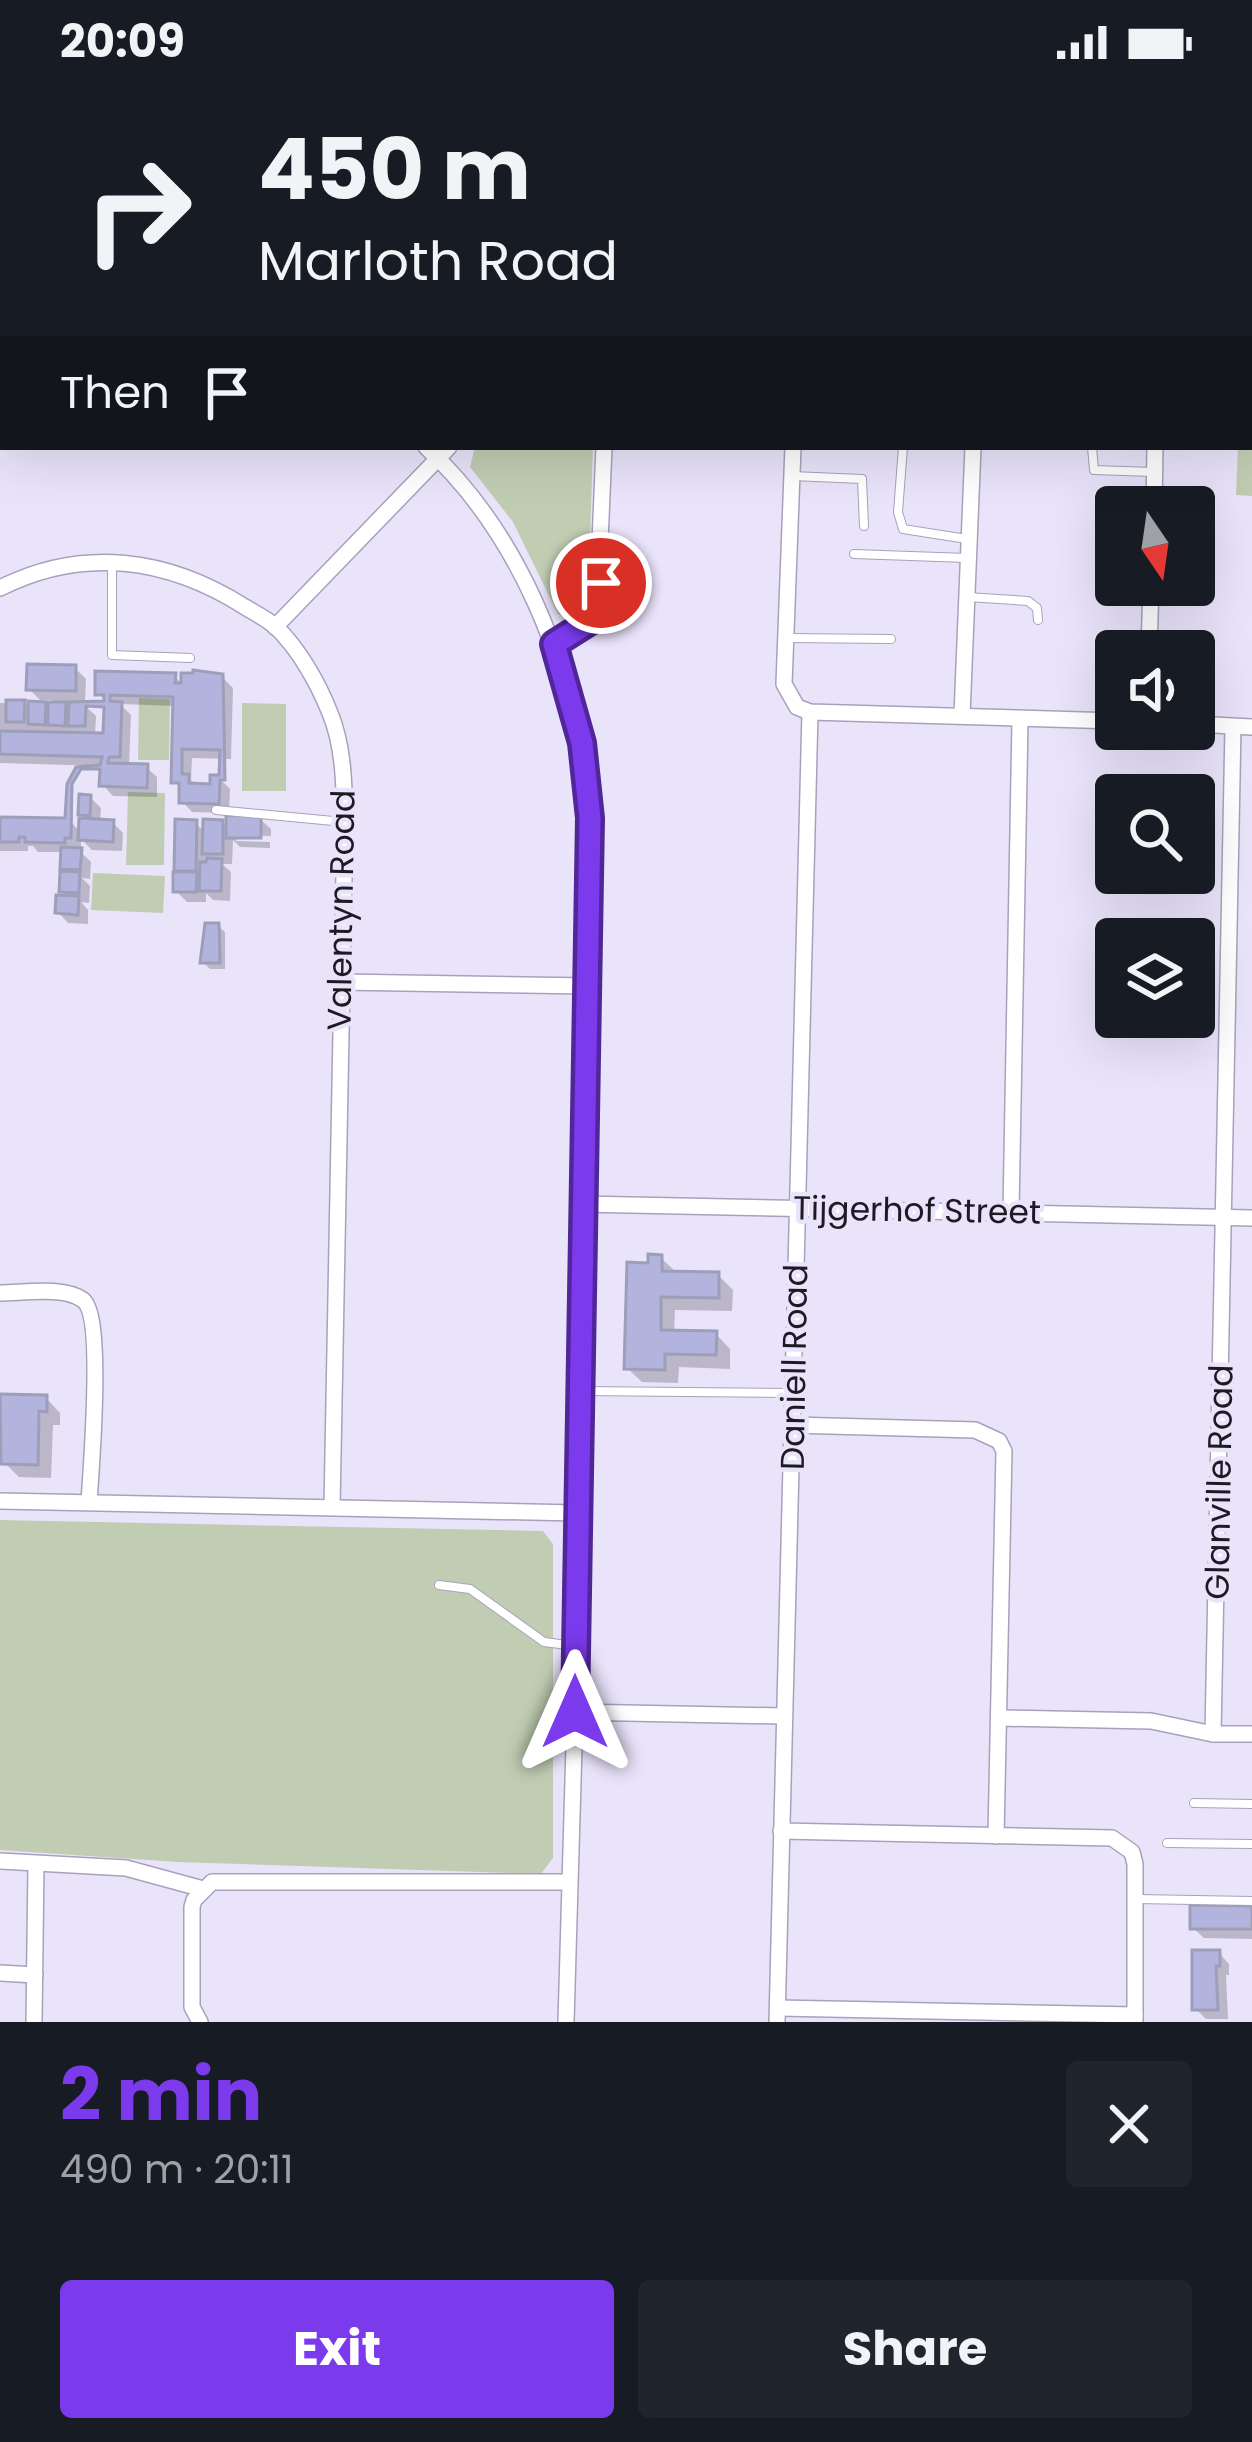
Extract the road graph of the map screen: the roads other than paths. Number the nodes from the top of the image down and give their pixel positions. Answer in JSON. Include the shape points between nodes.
{"nodes":[{"id":1,"x":604,"y":450,"type":"edge"},
{"id":2,"x":793,"y":450,"type":"edge"},
{"id":3,"x":903,"y":450,"type":"edge"},
{"id":4,"x":973,"y":450,"type":"edge"},
{"id":5,"x":1092,"y":450,"type":"edge"},
{"id":6,"x":1155,"y":450,"type":"edge"},
{"id":7,"x":438,"y":451,"type":"edge"},
{"id":8,"x":1155,"y":472,"type":"junction"},
{"id":9,"x":792,"y":476,"type":"junction"},
{"id":10,"x":1155,"y":486,"type":"edge"},
{"id":11,"x":864,"y":526,"type":"dead end"},
{"id":12,"x":969,"y":540,"type":"junction"},
{"id":13,"x":854,"y":554,"type":"dead end"},
{"id":14,"x":969,"y":558,"type":"junction"},
{"id":15,"x":112,"y":562,"type":"junction"},
{"id":16,"x":0,"y":588,"type":"edge"},
{"id":17,"x":967,"y":597,"type":"junction"},
{"id":18,"x":1038,"y":620,"type":"dead end"},
{"id":19,"x":275,"y":627,"type":"junction"},
{"id":20,"x":785,"y":638,"type":"junction"},
{"id":21,"x":891,"y":640,"type":"dead end"},
{"id":22,"x":554,"y":644,"type":"junction"},
{"id":23,"x":190,"y":658,"type":"dead end"},
{"id":24,"x":810,"y":712,"type":"junction"},
{"id":25,"x":962,"y":715,"type":"junction"},
{"id":26,"x":1020,"y":720,"type":"junction"},
{"id":27,"x":1095,"y":721,"type":"edge"},
{"id":28,"x":1215,"y":726,"type":"edge"},
{"id":29,"x":1233,"y":727,"type":"junction"},
{"id":30,"x":1252,"y":727,"type":"edge"},
{"id":31,"x":216,"y":810,"type":"dead end"},
{"id":32,"x":345,"y":822,"type":"junction"},
{"id":33,"x":340,"y":982,"type":"junction"},
{"id":34,"x":588,"y":986,"type":"junction"},
{"id":35,"x":581,"y":1204,"type":"junction"},
{"id":36,"x":797,"y":1207,"type":"junction"},
{"id":37,"x":1011,"y":1212,"type":"junction"},
{"id":38,"x":1225,"y":1218,"type":"junction"},
{"id":39,"x":1252,"y":1218,"type":"edge"},
{"id":40,"x":0,"y":1293,"type":"edge"},
{"id":41,"x":578,"y":1391,"type":"junction"},
{"id":42,"x":794,"y":1393,"type":"junction"},
{"id":43,"x":793,"y":1425,"type":"junction"},
{"id":44,"x":0,"y":1501,"type":"edge"},
{"id":45,"x":89,"y":1502,"type":"junction"},
{"id":46,"x":332,"y":1507,"type":"junction"},
{"id":47,"x":576,"y":1513,"type":"junction"},
{"id":48,"x":440,"y":1585,"type":"dead end"},
{"id":49,"x":575,"y":1646,"type":"junction"},
{"id":50,"x":575,"y":1712,"type":"junction"},
{"id":51,"x":783,"y":1716,"type":"junction"},
{"id":52,"x":1000,"y":1718,"type":"junction"},
{"id":53,"x":1213,"y":1734,"type":"junction"},
{"id":54,"x":1252,"y":1734,"type":"edge"},
{"id":55,"x":1195,"y":1803,"type":"dead end"},
{"id":56,"x":1252,"y":1804,"type":"edge"},
{"id":57,"x":781,"y":1832,"type":"junction"},
{"id":58,"x":996,"y":1836,"type":"junction"},
{"id":59,"x":1167,"y":1843,"type":"dead end"},
{"id":60,"x":1252,"y":1844,"type":"edge"},
{"id":61,"x":0,"y":1862,"type":"edge"},
{"id":62,"x":36,"y":1864,"type":"junction"},
{"id":63,"x":568,"y":1882,"type":"junction"},
{"id":64,"x":203,"y":1889,"type":"junction"},
{"id":65,"x":1136,"y":1899,"type":"junction"},
{"id":66,"x":1252,"y":1901,"type":"edge"},
{"id":67,"x":0,"y":1973,"type":"edge"},
{"id":68,"x":35,"y":1975,"type":"junction"},
{"id":69,"x":777,"y":2015,"type":"edge"},
{"id":70,"x":865,"y":2016,"type":"edge"},
{"id":71,"x":912,"y":2016,"type":"edge"},
{"id":72,"x":1000,"y":2017,"type":"edge"},
{"id":73,"x":1044,"y":2018,"type":"edge"},
{"id":74,"x":1135,"y":2019,"type":"edge"},
{"id":75,"x":34,"y":2022,"type":"edge"},
{"id":76,"x":200,"y":2022,"type":"edge"},
{"id":77,"x":566,"y":2022,"type":"edge"}],
"edges":[{"from":1,"to":22,"type":"street","via":[[597,612]]},
{"from":2,"to":9,"type":"street"},
{"from":3,"to":12,"type":"lane","via":[[903,529]]},
{"from":4,"to":12,"type":"street"},
{"from":5,"to":8,"type":"lane","via":[[1094,470]]},
{"from":6,"to":8,"type":"street"},
{"from":7,"to":19,"type":"street"},
{"from":7,"to":22,"type":"street","via":[[504,544]]},
{"from":8,"to":10,"type":"street"},
{"from":9,"to":11,"type":"lane","via":[[862,479]]},
{"from":9,"to":20,"type":"street"},
{"from":12,"to":14,"type":"street"},
{"from":13,"to":14,"type":"lane"},
{"from":14,"to":17,"type":"street"},
{"from":15,"to":16,"type":"street","name":"Valentyn Road","via":[[68,565]]},
{"from":15,"to":19,"type":"street","name":"Valentyn Road","via":[[179,572]]},
{"from":15,"to":23,"type":"lane","via":[[112,656]]},
{"from":17,"to":18,"type":"lane","via":[[1028,601]]},
{"from":17,"to":25,"type":"street"},
{"from":19,"to":32,"type":"street","name":"Valentyn Road","via":[[332,716]]},
{"from":20,"to":21,"type":"lane"},
{"from":20,"to":24,"type":"street","via":[[784,685]]},
{"from":22,"to":34,"type":"street","via":[[589,783]]},
{"from":24,"to":25,"type":"street"},
{"from":24,"to":36,"type":"street","name":"Daniell Road"},
{"from":25,"to":26,"type":"street"},
{"from":26,"to":27,"type":"street"},
{"from":26,"to":37,"type":"street"},
{"from":28,"to":29,"type":"street"},
{"from":29,"to":30,"type":"street"},
{"from":29,"to":38,"type":"street","name":"Glanville Road"},
{"from":31,"to":32,"type":"lane"},
{"from":32,"to":33,"type":"street","name":"Valentyn Road"},
{"from":33,"to":34,"type":"street"},
{"from":33,"to":46,"type":"street","name":"Valentyn Road"},
{"from":34,"to":35,"type":"street"},
{"from":35,"to":36,"type":"street","name":"Tijgerhof Street"},
{"from":35,"to":41,"type":"street"},
{"from":36,"to":37,"type":"street","name":"Tijgerhof Street"},
{"from":36,"to":42,"type":"street","name":"Daniell Road"},
{"from":37,"to":38,"type":"street","name":"Tijgerhof Street"},
{"from":38,"to":39,"type":"street","name":"Tijgerhof Street"},
{"from":38,"to":53,"type":"street","name":"Glanville Road"},
{"from":40,"to":45,"type":"street","via":[[73,1295],[92,1311]]},
{"from":41,"to":42,"type":"lane"},
{"from":41,"to":47,"type":"street"},
{"from":42,"to":43,"type":"street","name":"Daniell Road"},
{"from":43,"to":51,"type":"street","name":"Daniell Road"},
{"from":43,"to":52,"type":"street","via":[[975,1430],[999,1441],[1006,1463]]},
{"from":44,"to":45,"type":"street"},
{"from":45,"to":46,"type":"street"},
{"from":46,"to":47,"type":"street"},
{"from":47,"to":49,"type":"street"},
{"from":48,"to":49,"type":"lane","via":[[470,1589],[544,1642]]},
{"from":49,"to":50,"type":"street"},
{"from":50,"to":51,"type":"street"},
{"from":50,"to":63,"type":"street"},
{"from":51,"to":57,"type":"street","name":"Daniell Road"},
{"from":52,"to":53,"type":"street","via":[[1151,1721]]},
{"from":52,"to":58,"type":"street"},
{"from":53,"to":54,"type":"street"},
{"from":55,"to":56,"type":"lane"},
{"from":57,"to":58,"type":"street"},
{"from":57,"to":69,"type":"street","name":"Daniell Road"},
{"from":58,"to":65,"type":"street","via":[[1112,1838],[1132,1852]]},
{"from":59,"to":60,"type":"lane"},
{"from":61,"to":62,"type":"street"},
{"from":62,"to":64,"type":"street","via":[[125,1868]]},
{"from":62,"to":68,"type":"street"},
{"from":63,"to":64,"type":"street","via":[[216,1880]]},
{"from":63,"to":77,"type":"street"},
{"from":64,"to":76,"type":"street","via":[[193,1907],[192,2007]]},
{"from":65,"to":66,"type":"lane"},
{"from":65,"to":74,"type":"street"},
{"from":67,"to":68,"type":"street"},
{"from":68,"to":75,"type":"street"},
{"from":69,"to":70,"type":"street"},
{"from":70,"to":71,"type":"street"},
{"from":71,"to":72,"type":"street"},
{"from":72,"to":73,"type":"street"},
{"from":73,"to":74,"type":"street"}]}
